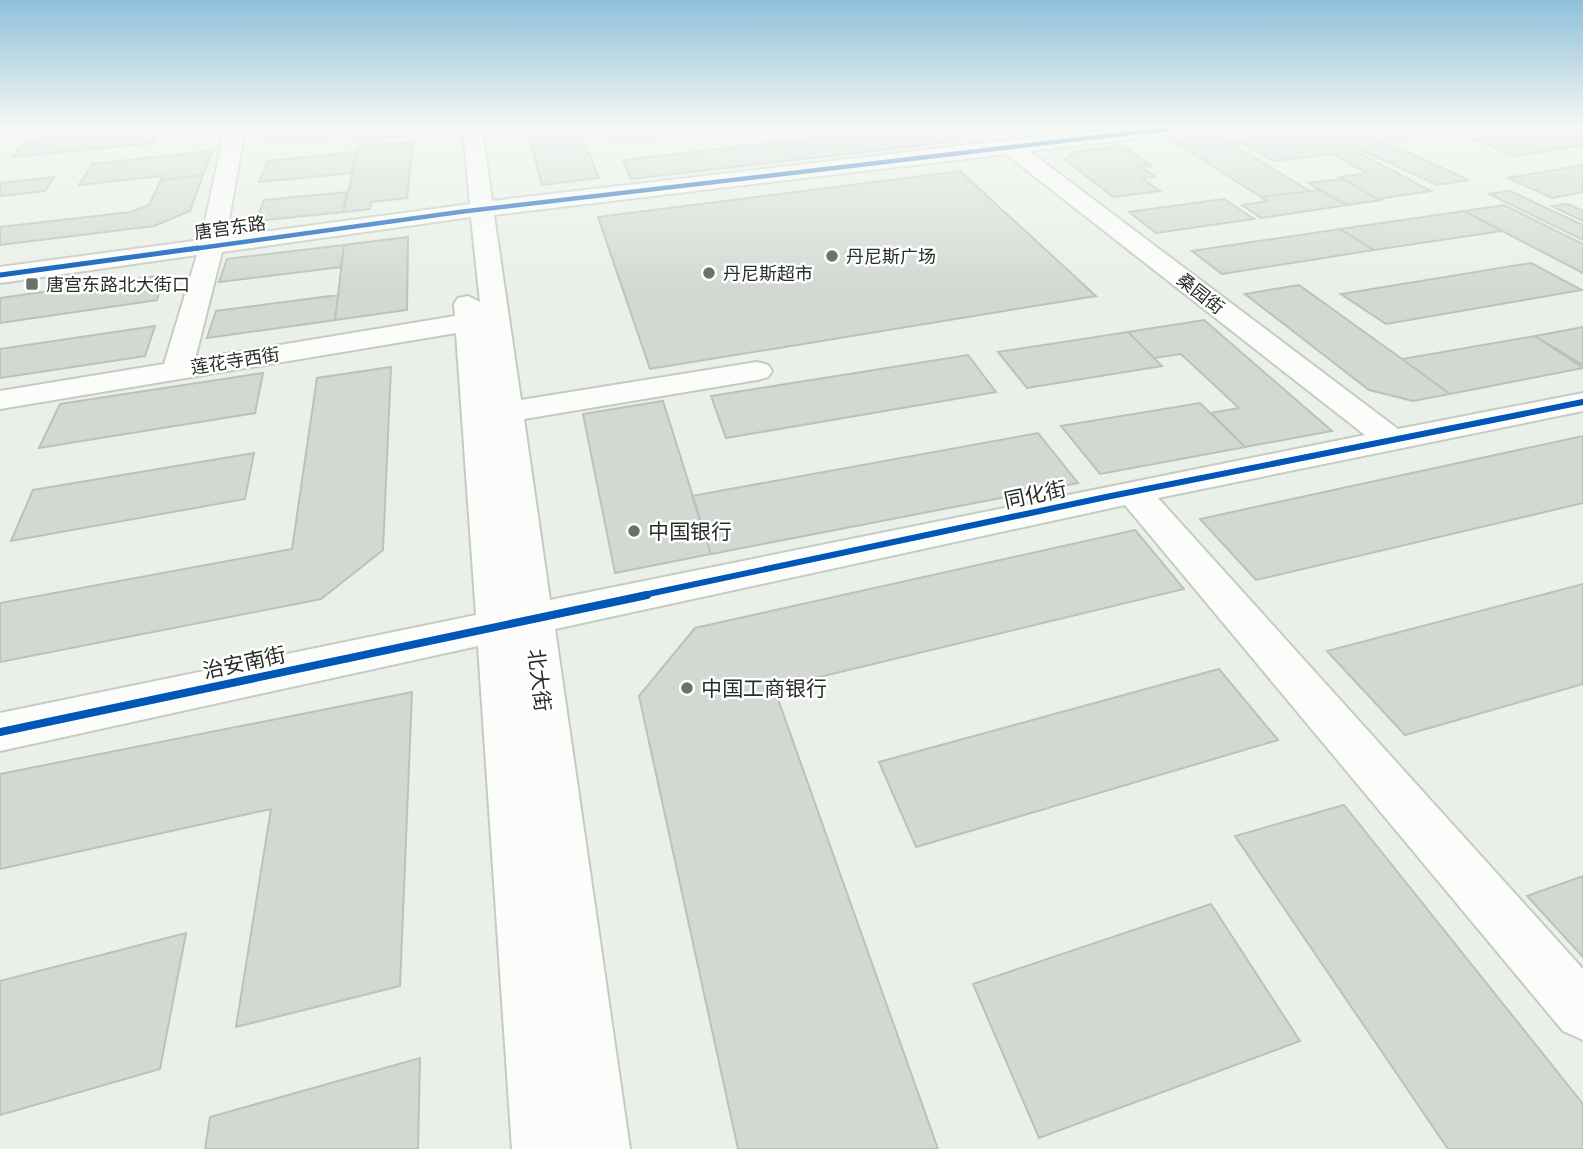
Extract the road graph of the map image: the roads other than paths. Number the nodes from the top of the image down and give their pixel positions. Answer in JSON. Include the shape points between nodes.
{"nodes":[{"id":1,"x":224,"y":182,"type":"edge"},
{"id":2,"x":462,"y":182,"type":"edge"},
{"id":3,"x":466,"y":182,"type":"edge"},
{"id":4,"x":621,"y":182,"type":"edge"},
{"id":5,"x":1045,"y":182,"type":"edge"},
{"id":6,"x":464,"y":196,"type":"junction"},
{"id":7,"x":212,"y":245,"type":"junction"},
{"id":8,"x":0,"y":275,"type":"edge"},
{"id":9,"x":470,"y":321,"type":"junction"},
{"id":10,"x":177,"y":369,"type":"junction"},
{"id":11,"x":757,"y":371,"type":"dead end"},
{"id":12,"x":0,"y":400,"type":"edge"},
{"id":13,"x":1582,"y":404,"type":"edge"},
{"id":14,"x":492,"y":414,"type":"junction"},
{"id":15,"x":1392,"y":440,"type":"junction"},
{"id":16,"x":1133,"y":492,"type":"junction"},
{"id":17,"x":514,"y":623,"type":"junction"},
{"id":18,"x":0,"y":732,"type":"edge"},
{"id":19,"x":1583,"y":1012,"type":"edge"},
{"id":20,"x":542,"y":1149,"type":"edge"},
{"id":21,"x":599,"y":1149,"type":"edge"}],
"edges":[{"from":1,"to":7,"type":"street"},
{"from":2,"to":6,"type":"street","name":"北大街"},
{"from":3,"to":6,"type":"street","name":"北大街"},
{"from":4,"to":6,"type":"street","name":"唐宫东路"},
{"from":5,"to":15,"type":"street","name":"桑园街"},
{"from":6,"to":7,"type":"street","name":"唐宫东路"},
{"from":6,"to":9,"type":"street","name":"北大街"},
{"from":6,"to":14,"type":"street","name":"北大街"},
{"from":7,"to":8,"type":"street","name":"唐宫东路"},
{"from":7,"to":10,"type":"street"},
{"from":9,"to":10,"type":"street","name":"莲花寺西街"},
{"from":9,"to":14,"type":"street","name":"北大街"},
{"from":10,"to":12,"type":"street","name":"莲花寺西街"},
{"from":11,"to":14,"type":"street"},
{"from":13,"to":15,"type":"street","name":"同化街"},
{"from":14,"to":17,"type":"street","name":"北大街"},
{"from":15,"to":16,"type":"street","name":"同化街"},
{"from":16,"to":17,"type":"street","name":"同化街"},
{"from":16,"to":19,"type":"street"},
{"from":17,"to":18,"type":"street","name":"治安南街"},
{"from":17,"to":20,"type":"street","name":"北大街"},
{"from":17,"to":21,"type":"street","name":"北大街"}]}
